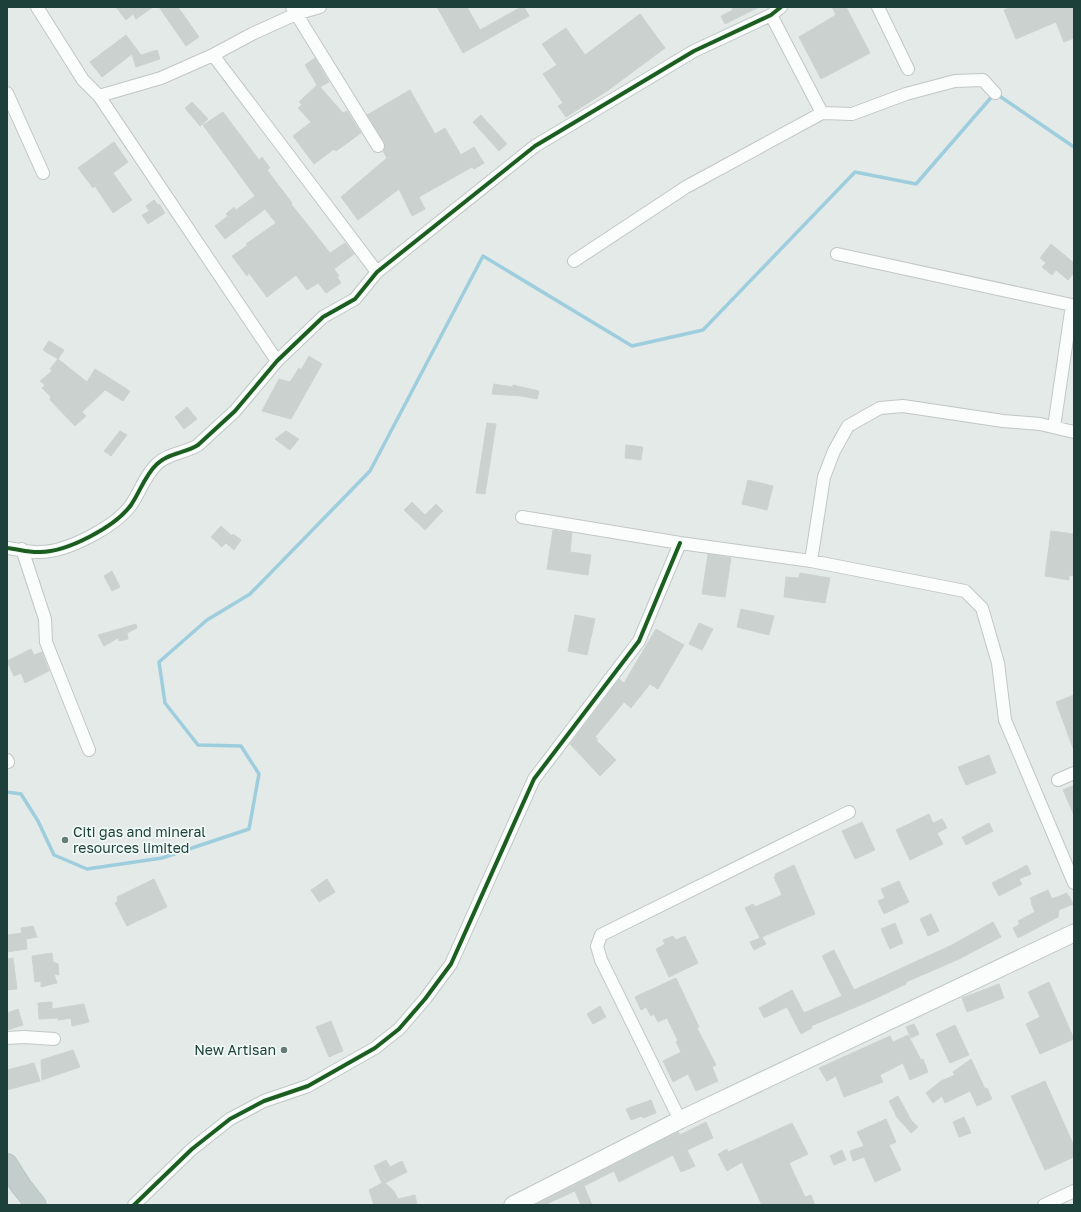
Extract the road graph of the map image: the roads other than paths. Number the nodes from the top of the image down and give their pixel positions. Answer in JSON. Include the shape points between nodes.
{"nodes":[{"id":1,"x":37,"y":7,"type":"edge"},
{"id":2,"x":320,"y":7,"type":"edge"},
{"id":3,"x":781,"y":7,"type":"edge"},
{"id":4,"x":878,"y":7,"type":"edge"},
{"id":5,"x":294,"y":9,"type":"edge"},
{"id":6,"x":771,"y":15,"type":"junction"},
{"id":7,"x":213,"y":56,"type":"junction"},
{"id":8,"x":908,"y":69,"type":"dead end"},
{"id":9,"x":7,"y":93,"type":"edge"},
{"id":10,"x":995,"y":94,"type":"dead end"},
{"id":11,"x":99,"y":96,"type":"junction"},
{"id":12,"x":822,"y":113,"type":"junction"},
{"id":13,"x":378,"y":146,"type":"dead end"},
{"id":14,"x":43,"y":173,"type":"dead end"},
{"id":15,"x":837,"y":254,"type":"dead end"},
{"id":16,"x":574,"y":261,"type":"dead end"},
{"id":17,"x":378,"y":272,"type":"junction"},
{"id":18,"x":277,"y":361,"type":"junction"},
{"id":19,"x":1054,"y":427,"type":"junction"},
{"id":20,"x":1074,"y":432,"type":"edge"},
{"id":21,"x":522,"y":517,"type":"dead end"},
{"id":22,"x":680,"y":543,"type":"junction"},
{"id":23,"x":7,"y":548,"type":"edge"},
{"id":24,"x":22,"y":549,"type":"junction"},
{"id":25,"x":810,"y":561,"type":"junction"},
{"id":26,"x":89,"y":750,"type":"dead end"},
{"id":27,"x":1074,"y":773,"type":"edge"},
{"id":28,"x":1058,"y":780,"type":"dead end"},
{"id":29,"x":850,"y":812,"type":"dead end"},
{"id":30,"x":1074,"y":883,"type":"edge"},
{"id":31,"x":1074,"y":932,"type":"edge"},
{"id":32,"x":7,"y":1038,"type":"edge"},
{"id":33,"x":54,"y":1040,"type":"dead end"},
{"id":34,"x":680,"y":1120,"type":"junction"},
{"id":35,"x":7,"y":1164,"type":"edge"},
{"id":36,"x":1074,"y":1191,"type":"edge"},
{"id":37,"x":36,"y":1205,"type":"edge"},
{"id":38,"x":134,"y":1205,"type":"edge"},
{"id":39,"x":513,"y":1205,"type":"edge"},
{"id":40,"x":1044,"y":1205,"type":"edge"}],
"edges":[{"from":1,"to":11,"type":"street","via":[[83,80]]},
{"from":2,"to":5,"type":"street"},
{"from":3,"to":6,"type":"street"},
{"from":4,"to":8,"type":"street"},
{"from":5,"to":7,"type":"street"},
{"from":5,"to":13,"type":"street"},
{"from":6,"to":12,"type":"street"},
{"from":6,"to":17,"type":"street","via":[[694,51],[535,146]]},
{"from":7,"to":11,"type":"street","via":[[161,78]]},
{"from":7,"to":17,"type":"street"},
{"from":9,"to":14,"type":"street"},
{"from":10,"to":12,"type":"street","via":[[983,80],[955,81],[906,94],[852,114]]},
{"from":11,"to":18,"type":"street"},
{"from":12,"to":16,"type":"street","via":[[686,187]]},
{"from":15,"to":19,"type":"street","via":[[1072,305]]},
{"from":17,"to":18,"type":"street","via":[[354,299],[323,317]]},
{"from":18,"to":24,"type":"street","via":[[236,411],[198,444],[192,449],[164,458],[157,463],[130,505],[117,520],[87,539],[60,549],[39,553]]},
{"from":19,"to":20,"type":"street"},
{"from":19,"to":25,"type":"street","via":[[903,406],[880,408],[848,426],[834,451],[824,477]]},
{"from":21,"to":22,"type":"street"},
{"from":22,"to":25,"type":"street"},
{"from":22,"to":38,"type":"street","via":[[639,641],[534,779],[451,964],[425,999],[399,1029],[375,1048],[308,1086],[264,1101],[230,1119],[192,1149]]},
{"from":23,"to":24,"type":"street"},
{"from":24,"to":26,"type":"street","via":[[45,619],[46,642]]},
{"from":25,"to":30,"type":"street","via":[[965,591],[982,608],[998,663],[1005,720]]},
{"from":27,"to":28,"type":"street"},
{"from":29,"to":34,"type":"street","via":[[601,935],[597,946],[601,960]]},
{"from":31,"to":34,"type":"main road"},
{"from":32,"to":33,"type":"street"},
{"from":34,"to":39,"type":"main road"},
{"from":35,"to":37,"type":"highway"},
{"from":36,"to":40,"type":"street"}]}
